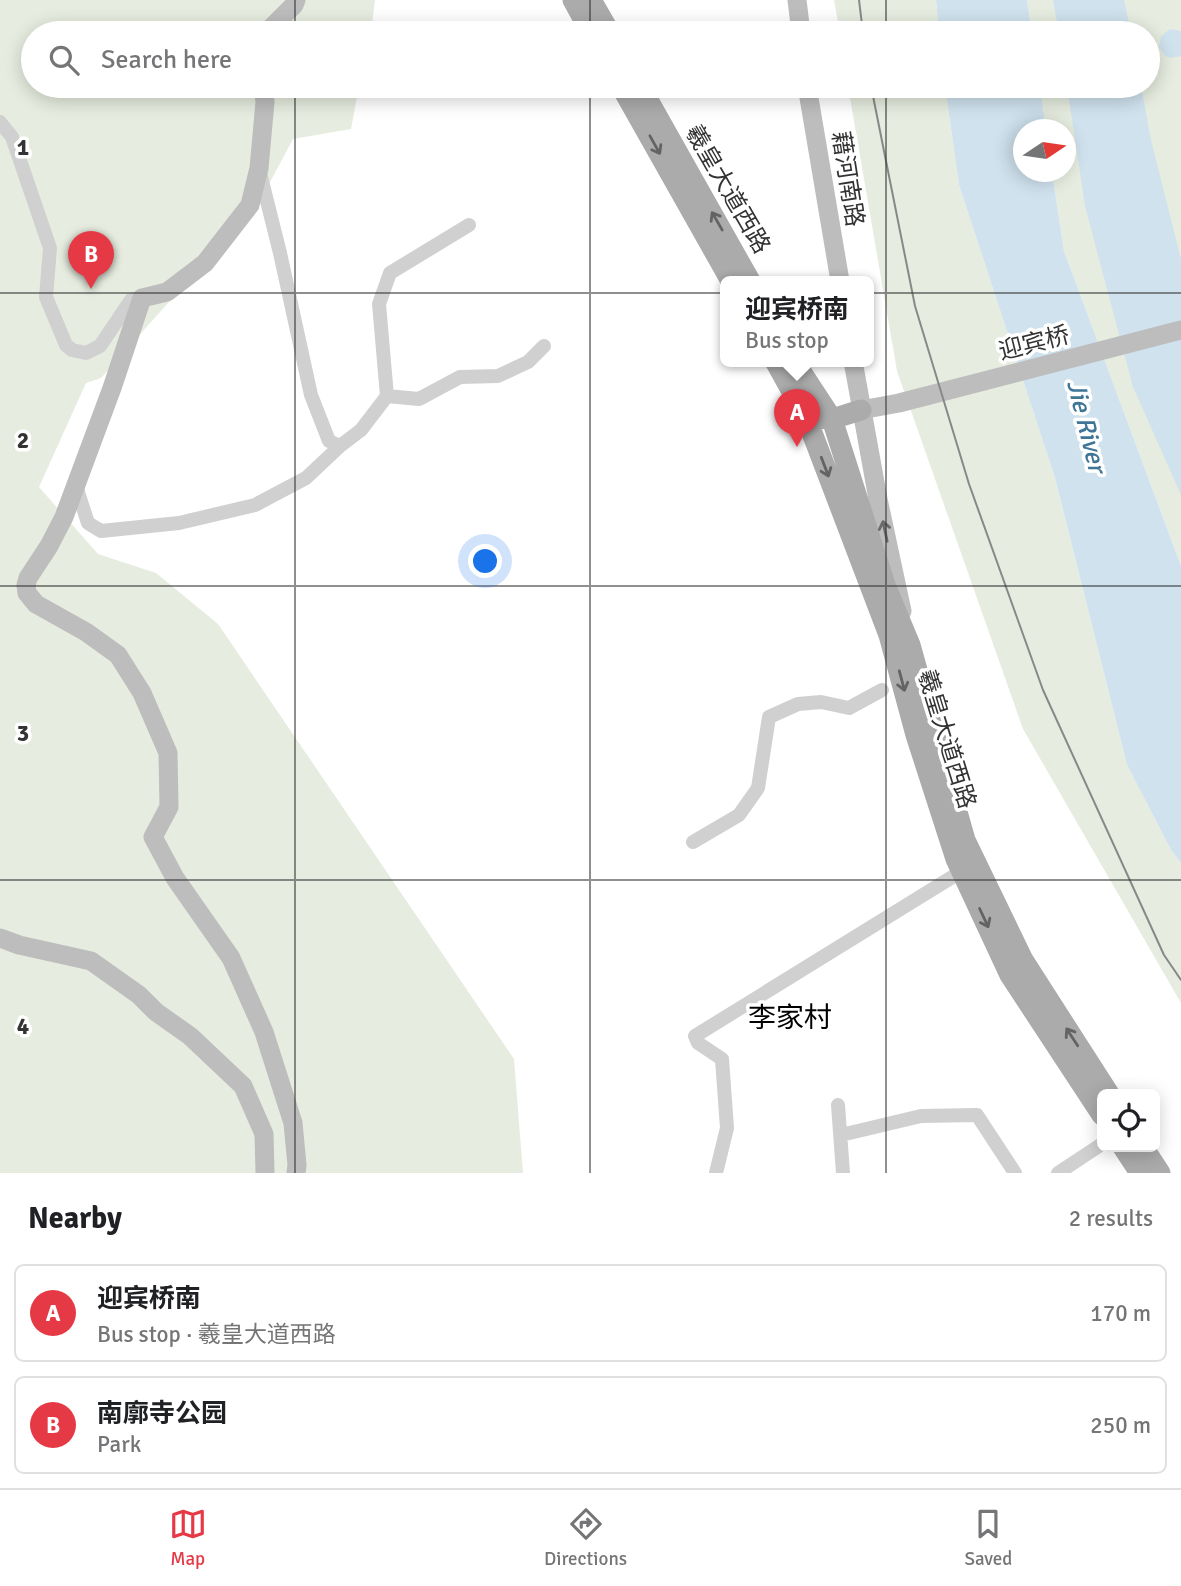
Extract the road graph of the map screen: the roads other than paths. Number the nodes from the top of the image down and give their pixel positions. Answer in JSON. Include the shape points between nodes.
{"nodes":[{"id":1,"x":296,"y":0,"type":"edge"},
{"id":2,"x":573,"y":0,"type":"edge"},
{"id":3,"x":591,"y":0,"type":"edge"},
{"id":4,"x":797,"y":0,"type":"edge"},
{"id":5,"x":278,"y":21,"type":"edge"},
{"id":6,"x":585,"y":21,"type":"edge"},
{"id":7,"x":603,"y":21,"type":"edge"},
{"id":8,"x":800,"y":21,"type":"edge"},
{"id":9,"x":264,"y":98,"type":"edge"},
{"id":10,"x":628,"y":98,"type":"edge"},
{"id":11,"x":647,"y":98,"type":"edge"},
{"id":12,"x":809,"y":98,"type":"edge"},
{"id":13,"x":0,"y":122,"type":"edge"},
{"id":14,"x":259,"y":168,"type":"junction"},
{"id":15,"x":469,"y":225,"type":"dead end"},
{"id":16,"x":728,"y":276,"type":"edge"},
{"id":17,"x":747,"y":276,"type":"edge"},
{"id":18,"x":839,"y":276,"type":"edge"},
{"id":19,"x":142,"y":298,"type":"junction"},
{"id":20,"x":1181,"y":330,"type":"edge"},
{"id":21,"x":544,"y":346,"type":"dead end"},
{"id":22,"x":778,"y":367,"type":"edge"},
{"id":23,"x":798,"y":367,"type":"edge"},
{"id":24,"x":854,"y":367,"type":"edge"},
{"id":25,"x":387,"y":396,"type":"junction"},
{"id":26,"x":861,"y":410,"type":"junction"},
{"id":27,"x":806,"y":417,"type":"junction"},
{"id":28,"x":832,"y":419,"type":"junction"},
{"id":29,"x":340,"y":446,"type":"junction"},
{"id":30,"x":76,"y":485,"type":"junction"},
{"id":31,"x":909,"y":645,"type":"junction"},
{"id":32,"x":882,"y":690,"type":"dead end"},
{"id":33,"x":693,"y":842,"type":"dead end"},
{"id":34,"x":962,"y":871,"type":"junction"},
{"id":35,"x":0,"y":938,"type":"edge"},
{"id":36,"x":1106,"y":1089,"type":"edge"},
{"id":37,"x":838,"y":1105,"type":"dead end"},
{"id":38,"x":1097,"y":1107,"type":"edge"},
{"id":39,"x":841,"y":1135,"type":"junction"},
{"id":40,"x":1097,"y":1147,"type":"edge"},
{"id":41,"x":1126,"y":1152,"type":"edge"},
{"id":42,"x":1146,"y":1152,"type":"edge"},
{"id":43,"x":265,"y":1173,"type":"edge"},
{"id":44,"x":296,"y":1173,"type":"edge"},
{"id":45,"x":716,"y":1173,"type":"edge"},
{"id":46,"x":843,"y":1173,"type":"edge"},
{"id":47,"x":1015,"y":1173,"type":"edge"},
{"id":48,"x":1058,"y":1173,"type":"edge"},
{"id":49,"x":1140,"y":1173,"type":"edge"},
{"id":50,"x":1160,"y":1173,"type":"edge"}],
"edges":[{"from":1,"to":5,"type":"street"},
{"from":2,"to":6,"type":"main road"},
{"from":3,"to":7,"type":"main road"},
{"from":4,"to":8,"type":"street"},
{"from":9,"to":14,"type":"street"},
{"from":10,"to":16,"type":"main road","name":"羲皇大道西路","one_way":true},
{"from":17,"to":11,"type":"main road","name":"羲皇大道西路","one_way":true},
{"from":12,"to":18,"type":"street","name":"藉河南路"},
{"from":13,"to":19,"type":"street","via":[[12,137],[50,248],[46,297],[66,345],[79,352],[93,351],[131,300]]},
{"from":14,"to":19,"type":"street","via":[[250,205],[205,263],[167,292]]},
{"from":14,"to":29,"type":"street","via":[[311,395],[329,441]]},
{"from":15,"to":25,"type":"street","via":[[390,273],[379,304]]},
{"from":19,"to":30,"type":"street"},
{"from":20,"to":26,"type":"street","name":"迎宾桥"},
{"from":21,"to":25,"type":"street","via":[[528,362],[498,376],[460,377],[419,399]]},
{"from":22,"to":27,"type":"main road","name":"羲皇大道西路"},
{"from":23,"to":28,"type":"main road","name":"羲皇大道西路"},
{"from":24,"to":26,"type":"street"},
{"from":25,"to":29,"type":"street","via":[[361,430]]},
{"from":26,"to":28,"type":"main road"},
{"from":31,"to":26,"type":"street","one_way":true},
{"from":27,"to":28,"type":"main road"},
{"from":27,"to":34,"type":"main road","name":"羲皇大道西路","one_way":true,"via":[[889,635]]},
{"from":28,"to":31,"type":"main road","name":"羲皇大道西路"},
{"from":29,"to":30,"type":"street","via":[[306,478],[255,505],[179,523],[101,531],[88,523]]},
{"from":30,"to":44,"type":"street","via":[[59,527],[28,579],[27,593],[36,604],[118,654],[142,693],[168,753],[169,807],[153,836],[175,878],[231,958],[264,1032],[293,1123]]},
{"from":36,"to":31,"type":"main road","name":"羲皇大道西路","one_way":true,"via":[[1023,960],[965,840]]},
{"from":32,"to":33,"type":"street","via":[[849,708],[821,702],[798,704],[769,717],[758,788],[740,815]]},
{"from":34,"to":38,"type":"main road","name":"羲皇大道西路","one_way":true,"via":[[1010,975]]},
{"from":34,"to":45,"type":"street","via":[[695,1036],[722,1059],[727,1128]]},
{"from":35,"to":43,"type":"street","via":[[91,961],[191,1036],[243,1086],[264,1134]]},
{"from":37,"to":39,"type":"street"},
{"from":39,"to":46,"type":"street"},
{"from":39,"to":47,"type":"street","via":[[921,1115],[977,1115]]},
{"from":40,"to":48,"type":"street"},
{"from":41,"to":49,"type":"main road"},
{"from":42,"to":50,"type":"main road"}]}
